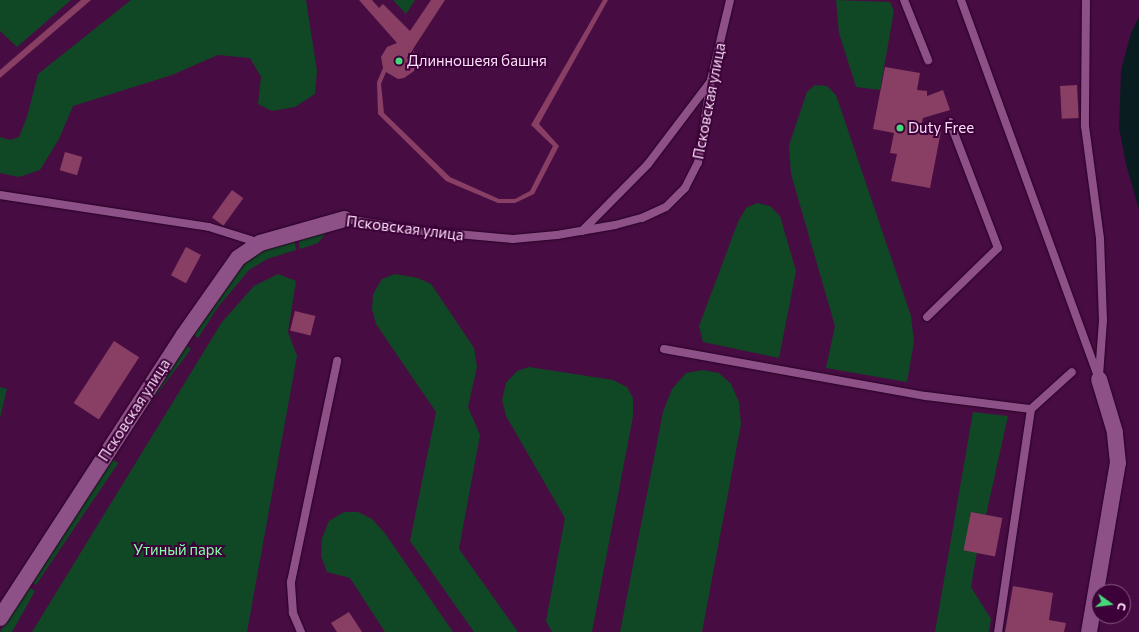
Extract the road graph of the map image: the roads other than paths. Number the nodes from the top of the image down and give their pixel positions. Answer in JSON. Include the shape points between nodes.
{"nodes":[{"id":1,"x":730,"y":0,"type":"edge"},
{"id":2,"x":904,"y":0,"type":"edge"},
{"id":3,"x":961,"y":0,"type":"edge"},
{"id":4,"x":1086,"y":0,"type":"edge"},
{"id":5,"x":928,"y":60,"type":"dead end"},
{"id":6,"x":711,"y":80,"type":"junction"},
{"id":7,"x":950,"y":122,"type":"dead end"},
{"id":8,"x":0,"y":195,"type":"edge"},
{"id":9,"x":345,"y":219,"type":"joint"},
{"id":10,"x":582,"y":232,"type":"junction"},
{"id":11,"x":260,"y":243,"type":"junction"},
{"id":12,"x":928,"y":317,"type":"dead end"},
{"id":13,"x":664,"y":349,"type":"dead end"},
{"id":14,"x":337,"y":361,"type":"dead end"},
{"id":15,"x":1072,"y":372,"type":"dead end"},
{"id":16,"x":1099,"y":379,"type":"junction"},
{"id":17,"x":1031,"y":409,"type":"junction"},
{"id":18,"x":0,"y":618,"type":"edge"},
{"id":19,"x":302,"y":632,"type":"edge"},
{"id":20,"x":998,"y":632,"type":"edge"},
{"id":21,"x":1089,"y":632,"type":"edge"}],
"edges":[{"from":1,"to":6,"type":"lane","name":"Псковская улица"},
{"from":2,"to":5,"type":"lane"},
{"from":3,"to":16,"type":"lane"},
{"from":4,"to":16,"type":"lane","via":[[1085,126],[1100,239],[1103,320]]},
{"from":6,"to":10,"type":"lane","via":[[648,164]]},
{"from":6,"to":10,"type":"lane","name":"Псковская улица","via":[[701,153],[685,188],[666,207],[642,218]]},
{"from":7,"to":12,"type":"lane","via":[[998,248]]},
{"from":8,"to":11,"type":"lane","via":[[209,227]]},
{"from":9,"to":10,"type":"lane","name":"Псковская улица","via":[[424,231],[513,239]]},
{"from":9,"to":11,"type":"street","name":"Псковская улица"},
{"from":11,"to":18,"type":"street","name":"Псковская улица","via":[[238,258],[222,278]]},
{"from":13,"to":17,"type":"lane","via":[[926,396]]},
{"from":14,"to":19,"type":"lane","via":[[291,582],[293,613]]},
{"from":15,"to":17,"type":"lane"},
{"from":16,"to":21,"type":"street","via":[[1115,432],[1118,462]]},
{"from":17,"to":20,"type":"lane"}]}
